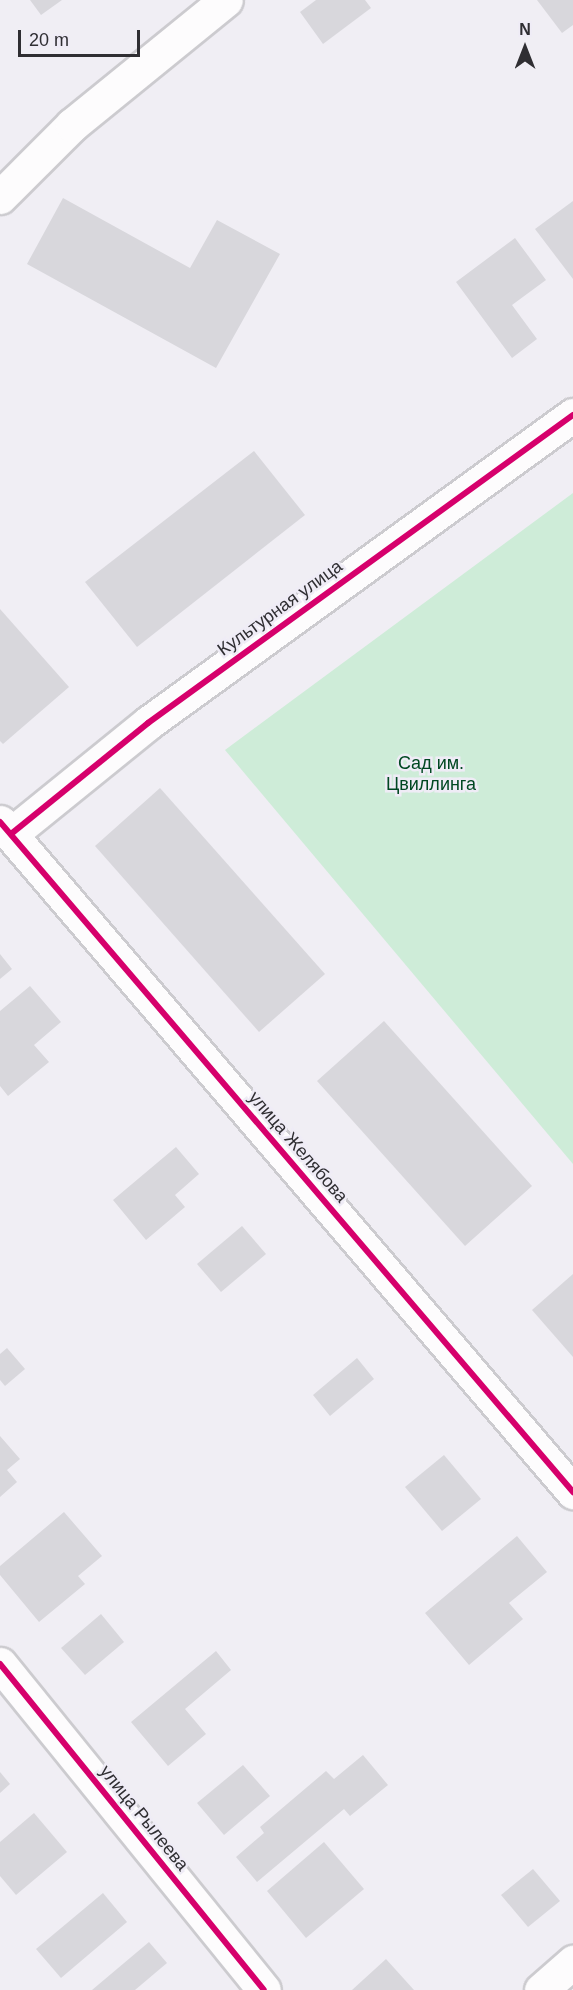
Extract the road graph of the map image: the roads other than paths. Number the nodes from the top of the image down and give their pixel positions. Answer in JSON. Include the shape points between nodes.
{"nodes":[{"id":1,"x":226,"y":0,"type":"edge"},
{"id":2,"x":0,"y":197,"type":"edge"},
{"id":3,"x":573,"y":415,"type":"edge"},
{"id":4,"x":5,"y":828,"type":"edge"},
{"id":5,"x":573,"y":1492,"type":"edge"},
{"id":6,"x":0,"y":1664,"type":"edge"},
{"id":7,"x":573,"y":1962,"type":"edge"},
{"id":8,"x":264,"y":1990,"type":"edge"},
{"id":9,"x":541,"y":1990,"type":"edge"}],
"edges":[{"from":1,"to":2,"type":"street","via":[[72,125]]},
{"from":3,"to":4,"type":"street","name":"Культурная улица"},
{"from":4,"to":5,"type":"street","name":"улица Желябова"},
{"from":6,"to":8,"type":"street","name":"улица Рылеева"},
{"from":7,"to":9,"type":"street"}]}
